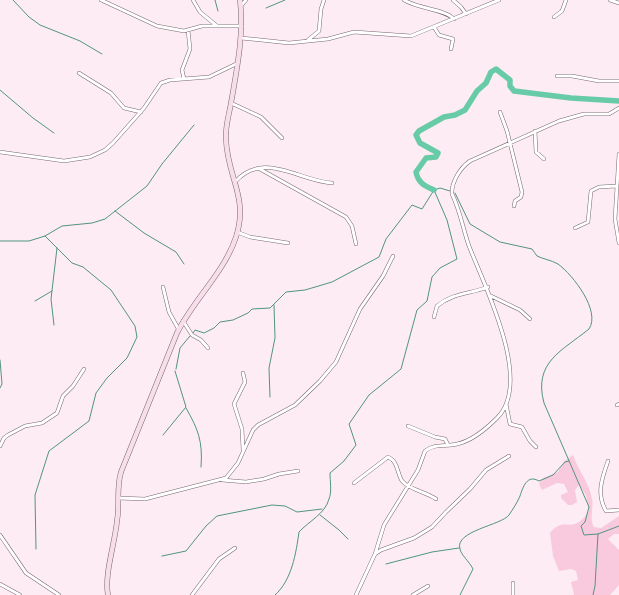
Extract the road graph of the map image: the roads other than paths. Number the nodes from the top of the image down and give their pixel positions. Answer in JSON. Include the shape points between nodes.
{"nodes":[{"id":1,"x":101,"y":0,"type":"edge"},
{"id":2,"x":193,"y":0,"type":"edge"},
{"id":3,"x":240,"y":0,"type":"edge"},
{"id":4,"x":246,"y":0,"type":"edge"},
{"id":5,"x":324,"y":0,"type":"edge"},
{"id":6,"x":404,"y":0,"type":"edge"},
{"id":7,"x":453,"y":0,"type":"edge"},
{"id":8,"x":490,"y":0,"type":"edge"},
{"id":9,"x":499,"y":0,"type":"edge"},
{"id":10,"x":566,"y":0,"type":"edge"},
{"id":11,"x":610,"y":0,"type":"edge"},
{"id":12,"x":619,"y":3,"type":"edge"},
{"id":13,"x":489,"y":4,"type":"junction"},
{"id":14,"x":241,"y":6,"type":"junction"},
{"id":15,"x":466,"y":14,"type":"junction"},
{"id":16,"x":554,"y":17,"type":"dead end"},
{"id":17,"x":454,"y":19,"type":"junction"},
{"id":18,"x":216,"y":26,"type":"junction"},
{"id":19,"x":242,"y":26,"type":"junction"},
{"id":20,"x":434,"y":27,"type":"junction"},
{"id":21,"x":188,"y":30,"type":"junction"},
{"id":22,"x":241,"y":38,"type":"junction"},
{"id":23,"x":308,"y":40,"type":"junction"},
{"id":24,"x":451,"y":49,"type":"dead end"},
{"id":25,"x":236,"y":64,"type":"junction"},
{"id":26,"x":79,"y":73,"type":"dead end"},
{"id":27,"x":558,"y":76,"type":"dead end"},
{"id":28,"x":184,"y":79,"type":"junction"},
{"id":29,"x":619,"y":81,"type":"edge"},
{"id":30,"x":231,"y":103,"type":"junction"},
{"id":31,"x":619,"y":108,"type":"edge"},
{"id":32,"x":141,"y":112,"type":"junction"},
{"id":33,"x":500,"y":112,"type":"dead end"},
{"id":34,"x":535,"y":131,"type":"junction"},
{"id":35,"x":282,"y":138,"type":"dead end"},
{"id":36,"x":510,"y":144,"type":"junction"},
{"id":37,"x":0,"y":152,"type":"edge"},
{"id":38,"x":619,"y":154,"type":"edge"},
{"id":39,"x":544,"y":159,"type":"dead end"},
{"id":40,"x":258,"y":168,"type":"junction"},
{"id":41,"x":234,"y":182,"type":"junction"},
{"id":42,"x":332,"y":183,"type":"dead end"},
{"id":43,"x":616,"y":186,"type":"junction"},
{"id":44,"x":514,"y":206,"type":"dead end"},
{"id":45,"x":575,"y":228,"type":"dead end"},
{"id":46,"x":237,"y":232,"type":"junction"},
{"id":47,"x":288,"y":243,"type":"dead end"},
{"id":48,"x":619,"y":243,"type":"edge"},
{"id":49,"x":356,"y":244,"type":"dead end"},
{"id":50,"x":393,"y":256,"type":"dead end"},
{"id":51,"x":163,"y":287,"type":"dead end"},
{"id":52,"x":488,"y":287,"type":"junction"},
{"id":53,"x":490,"y":295,"type":"junction"},
{"id":54,"x":434,"y":317,"type":"dead end"},
{"id":55,"x":530,"y":319,"type":"dead end"},
{"id":56,"x":183,"y":321,"type":"junction"},
{"id":57,"x":179,"y":330,"type":"junction"},
{"id":58,"x":208,"y":348,"type":"dead end"},
{"id":59,"x":84,"y":370,"type":"dead end"},
{"id":60,"x":243,"y":374,"type":"dead end"},
{"id":61,"x":506,"y":404,"type":"junction"},
{"id":62,"x":408,"y":426,"type":"dead end"},
{"id":63,"x":448,"y":445,"type":"junction"},
{"id":64,"x":0,"y":446,"type":"edge"},
{"id":65,"x":536,"y":447,"type":"dead end"},
{"id":66,"x":243,"y":452,"type":"junction"},
{"id":67,"x":509,"y":456,"type":"dead end"},
{"id":68,"x":608,"y":462,"type":"dead end"},
{"id":69,"x":298,"y":471,"type":"dead end"},
{"id":70,"x":222,"y":480,"type":"junction"},
{"id":71,"x":354,"y":484,"type":"dead end"},
{"id":72,"x":407,"y":486,"type":"junction"},
{"id":73,"x":118,"y":498,"type":"junction"},
{"id":74,"x":436,"y":499,"type":"dead end"},
{"id":75,"x":619,"y":510,"type":"edge"},
{"id":76,"x":0,"y":535,"type":"edge"},
{"id":77,"x":235,"y":548,"type":"dead end"},
{"id":78,"x":375,"y":554,"type":"junction"},
{"id":79,"x":513,"y":583,"type":"dead end"},
{"id":80,"x":0,"y":584,"type":"edge"},
{"id":81,"x":428,"y":586,"type":"dead end"},
{"id":82,"x":20,"y":595,"type":"edge"},
{"id":83,"x":58,"y":595,"type":"edge"},
{"id":84,"x":108,"y":595,"type":"edge"},
{"id":85,"x":192,"y":595,"type":"edge"},
{"id":86,"x":356,"y":595,"type":"edge"},
{"id":87,"x":413,"y":595,"type":"edge"},
{"id":88,"x":513,"y":595,"type":"edge"}],
"edges":[{"from":1,"to":21,"type":"street","via":[[157,26]]},
{"from":2,"to":18,"type":"street","via":[[200,12]]},
{"from":3,"to":14,"type":"street"},
{"from":4,"to":14,"type":"street"},
{"from":5,"to":23,"type":"street","via":[[319,30]]},
{"from":6,"to":17,"type":"street","via":[[416,6],[448,14]]},
{"from":7,"to":15,"type":"street"},
{"from":8,"to":13,"type":"street"},
{"from":9,"to":13,"type":"street"},
{"from":10,"to":16,"type":"street","via":[[562,11]]},
{"from":11,"to":12,"type":"street"},
{"from":13,"to":15,"type":"street"},
{"from":14,"to":19,"type":"street"},
{"from":15,"to":17,"type":"street"},
{"from":17,"to":20,"type":"street"},
{"from":18,"to":19,"type":"street"},
{"from":18,"to":21,"type":"street"},
{"from":19,"to":22,"type":"street"},
{"from":20,"to":23,"type":"street","via":[[408,36],[354,32],[328,39]]},
{"from":20,"to":24,"type":"street","via":[[439,35],[453,39]]},
{"from":21,"to":28,"type":"street","via":[[190,49],[182,70]]},
{"from":22,"to":23,"type":"street","via":[[289,43]]},
{"from":22,"to":25,"type":"street"},
{"from":25,"to":28,"type":"street","via":[[210,77]]},
{"from":25,"to":30,"type":"street"},
{"from":26,"to":32,"type":"street","via":[[111,93],[124,108]]},
{"from":27,"to":29,"type":"street"},
{"from":28,"to":32,"type":"street","via":[[161,83]]},
{"from":30,"to":35,"type":"street","via":[[261,118]]},
{"from":30,"to":41,"type":"street","via":[[226,137]]},
{"from":31,"to":34,"type":"street","via":[[609,114],[579,114]]},
{"from":32,"to":37,"type":"street","via":[[105,150],[90,157],[64,161]]},
{"from":33,"to":36,"type":"street"},
{"from":34,"to":36,"type":"street"},
{"from":34,"to":39,"type":"street","via":[[536,152]]},
{"from":36,"to":44,"type":"street","via":[[522,194]]},
{"from":36,"to":52,"type":"street","via":[[467,163],[456,178],[452,190],[468,243]]},
{"from":38,"to":43,"type":"street"},
{"from":40,"to":41,"type":"street","via":[[245,172]]},
{"from":40,"to":42,"type":"street","via":[[278,169]]},
{"from":40,"to":49,"type":"street","via":[[346,216],[352,226]]},
{"from":41,"to":46,"type":"street","via":[[241,211]]},
{"from":43,"to":45,"type":"street","via":[[600,187],[591,191],[588,222]]},
{"from":43,"to":48,"type":"street","via":[[615,227]]},
{"from":46,"to":47,"type":"street"},
{"from":46,"to":56,"type":"street","via":[[221,269]]},
{"from":50,"to":66,"type":"street","via":[[383,276],[360,309],[336,362],[295,405],[258,425]]},
{"from":51,"to":57,"type":"street","via":[[169,312]]},
{"from":52,"to":53,"type":"street"},
{"from":52,"to":54,"type":"street","via":[[472,293],[461,293],[443,301],[437,306]]},
{"from":53,"to":55,"type":"street","via":[[520,310]]},
{"from":53,"to":61,"type":"street","via":[[509,360],[510,391]]},
{"from":56,"to":57,"type":"street"},
{"from":56,"to":58,"type":"street","via":[[192,335]]},
{"from":57,"to":73,"type":"street","via":[[121,472],[117,489]]},
{"from":59,"to":64,"type":"street","via":[[62,396],[57,413],[42,423],[25,426],[8,435]]},
{"from":60,"to":66,"type":"street","via":[[245,382],[234,404],[242,429]]},
{"from":61,"to":63,"type":"street","via":[[498,417],[471,439]]},
{"from":61,"to":65,"type":"street","via":[[510,424],[522,427]]},
{"from":62,"to":63,"type":"street","via":[[446,439]]},
{"from":63,"to":72,"type":"street","via":[[425,450],[418,470]]},
{"from":66,"to":70,"type":"street","via":[[234,468]]},
{"from":67,"to":78,"type":"street","via":[[486,470],[432,527],[414,538]]},
{"from":68,"to":75,"type":"street","via":[[600,486],[601,501],[606,511]]},
{"from":69,"to":70,"type":"street","via":[[246,482]]},
{"from":70,"to":73,"type":"street","via":[[145,499]]},
{"from":71,"to":72,"type":"street","via":[[388,457],[395,462]]},
{"from":72,"to":74,"type":"street"},
{"from":72,"to":78,"type":"street","via":[[384,525]]},
{"from":73,"to":84,"type":"street","via":[[118,519],[107,583]]},
{"from":76,"to":83,"type":"street","via":[[26,573]]},
{"from":77,"to":85,"type":"street","via":[[219,559]]},
{"from":78,"to":86,"type":"street"},
{"from":79,"to":88,"type":"street"},
{"from":80,"to":82,"type":"street"},
{"from":81,"to":87,"type":"street"}]}
